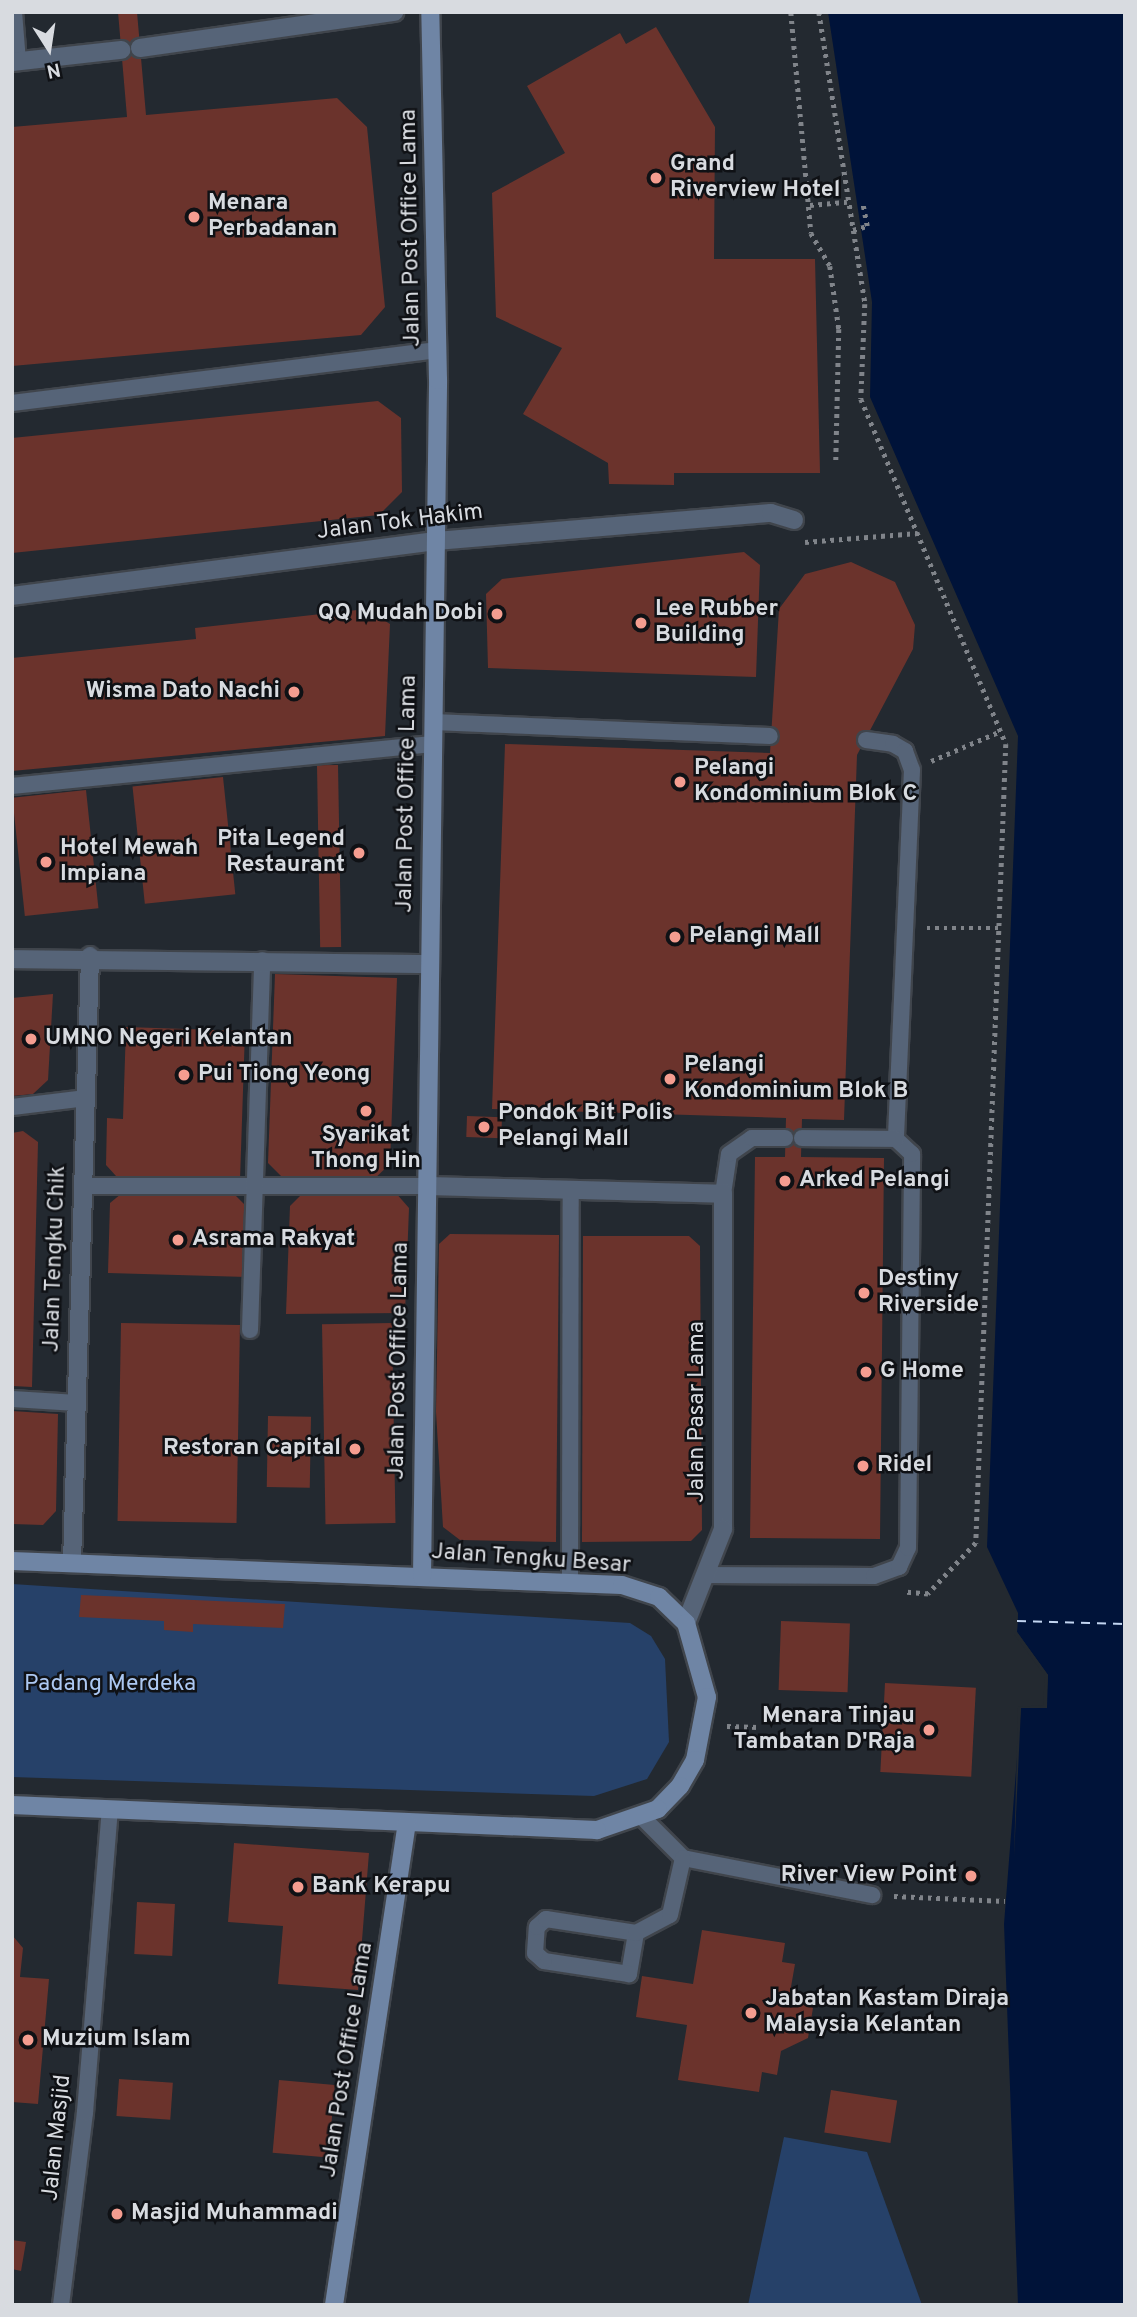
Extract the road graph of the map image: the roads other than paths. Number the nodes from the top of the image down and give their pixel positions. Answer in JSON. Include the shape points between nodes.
{"nodes":[{"id":1,"x":14,"y":12,"type":"edge"},
{"id":2,"x":394,"y":12,"type":"edge"},
{"id":3,"x":430,"y":12,"type":"edge"},
{"id":4,"x":140,"y":48,"type":"dead end"},
{"id":5,"x":121,"y":50,"type":"dead end"},
{"id":6,"x":15,"y":62,"type":"edge"},
{"id":7,"x":438,"y":351,"type":"junction"},
{"id":8,"x":12,"y":403,"type":"edge"},
{"id":9,"x":793,"y":520,"type":"dead end"},
{"id":10,"x":436,"y":541,"type":"junction"},
{"id":11,"x":12,"y":596,"type":"edge"},
{"id":12,"x":433,"y":722,"type":"junction"},
{"id":13,"x":771,"y":736,"type":"dead end"},
{"id":14,"x":866,"y":740,"type":"dead end"},
{"id":15,"x":432,"y":744,"type":"junction"},
{"id":16,"x":12,"y":786,"type":"edge"},
{"id":17,"x":90,"y":956,"type":"junction"},
{"id":18,"x":12,"y":959,"type":"edge"},
{"id":19,"x":262,"y":960,"type":"junction"},
{"id":20,"x":429,"y":964,"type":"junction"},
{"id":21,"x":86,"y":1098,"type":"junction"},
{"id":22,"x":12,"y":1107,"type":"edge"},
{"id":23,"x":896,"y":1139,"type":"junction"},
{"id":24,"x":83,"y":1186,"type":"junction"},
{"id":25,"x":427,"y":1186,"type":"junction"},
{"id":26,"x":255,"y":1187,"type":"junction"},
{"id":27,"x":570,"y":1192,"type":"junction"},
{"id":28,"x":723,"y":1195,"type":"junction"},
{"id":29,"x":250,"y":1330,"type":"dead end"},
{"id":30,"x":12,"y":1399,"type":"edge"},
{"id":31,"x":77,"y":1403,"type":"junction"},
{"id":32,"x":12,"y":1561,"type":"edge"},
{"id":33,"x":72,"y":1563,"type":"junction"},
{"id":34,"x":705,"y":1575,"type":"junction"},
{"id":35,"x":422,"y":1577,"type":"junction"},
{"id":36,"x":570,"y":1583,"type":"junction"},
{"id":37,"x":686,"y":1623,"type":"junction"},
{"id":38,"x":12,"y":1805,"type":"edge"},
{"id":39,"x":110,"y":1809,"type":"junction"},
{"id":40,"x":642,"y":1817,"type":"junction"},
{"id":41,"x":407,"y":1822,"type":"junction"},
{"id":42,"x":683,"y":1858,"type":"junction"},
{"id":43,"x":872,"y":1895,"type":"dead end"},
{"id":44,"x":636,"y":1933,"type":"junction"},
{"id":45,"x":61,"y":2305,"type":"edge"},
{"id":46,"x":334,"y":2305,"type":"edge"}],
"edges":[{"from":1,"to":6,"type":"lane"},
{"from":2,"to":4,"type":"street"},
{"from":3,"to":7,"type":"main road","name":"Jalan Post Office Lama"},
{"from":5,"to":6,"type":"street"},
{"from":7,"to":8,"type":"lane"},
{"from":7,"to":10,"type":"main road","name":"Jalan Post Office Lama"},
{"from":9,"to":10,"type":"street","name":"Jalan Tok Hakim","via":[[771,513]]},
{"from":10,"to":11,"type":"street","name":"Jalan Tok Hakim"},
{"from":10,"to":12,"type":"main road","name":"Jalan Post Office Lama"},
{"from":12,"to":13,"type":"lane"},
{"from":12,"to":15,"type":"main road","name":"Jalan Post Office Lama"},
{"from":14,"to":23,"type":"lane","via":[[899,747],[912,770]]},
{"from":15,"to":16,"type":"lane"},
{"from":15,"to":20,"type":"main road","name":"Jalan Post Office Lama"},
{"from":17,"to":18,"type":"street"},
{"from":17,"to":19,"type":"street"},
{"from":17,"to":21,"type":"street","name":"Jalan Tengku Chik"},
{"from":19,"to":20,"type":"street"},
{"from":19,"to":26,"type":"lane"},
{"from":20,"to":25,"type":"main road","name":"Jalan Post Office Lama"},
{"from":21,"to":22,"type":"lane"},
{"from":21,"to":24,"type":"street","name":"Jalan Tengku Chik"},
{"from":23,"to":28,"type":"lane","via":[[752,1138],[729,1154]]},
{"from":23,"to":34,"type":"lane","via":[[913,1158],[908,1548],[899,1567],[874,1576]]},
{"from":24,"to":26,"type":"lane"},
{"from":24,"to":31,"type":"street","name":"Jalan Tengku Chik"},
{"from":25,"to":26,"type":"lane"},
{"from":25,"to":27,"type":"street"},
{"from":25,"to":35,"type":"main road","name":"Jalan Post Office Lama"},
{"from":26,"to":29,"type":"lane"},
{"from":27,"to":28,"type":"street"},
{"from":27,"to":36,"type":"lane"},
{"from":28,"to":34,"type":"street","name":"Jalan Pasar Lama","via":[[723,1529]]},
{"from":30,"to":31,"type":"lane"},
{"from":31,"to":33,"type":"street","name":"Jalan Tengku Chik"},
{"from":32,"to":33,"type":"main road","name":"Jalan Tengku Besar"},
{"from":33,"to":35,"type":"main road","name":"Jalan Tengku Besar"},
{"from":34,"to":37,"type":"street","name":"Jalan Pasar Lama"},
{"from":35,"to":36,"type":"main road","name":"Jalan Tengku Besar"},
{"from":36,"to":37,"type":"main road","name":"Jalan Tengku Besar","via":[[622,1585],[659,1597]]},
{"from":37,"to":40,"type":"main road","name":"Jalan Tengku Besar","via":[[701,1661],[705,1725],[680,1786]]},
{"from":38,"to":39,"type":"main road","name":"Jalan Tengku Besar"},
{"from":39,"to":41,"type":"main road","name":"Jalan Tengku Besar"},
{"from":39,"to":45,"type":"lane","name":"Jalan Masjid","via":[[85,2112]]},
{"from":40,"to":41,"type":"main road","name":"Jalan Tengku Besar","via":[[597,1830]]},
{"from":40,"to":42,"type":"lane"},
{"from":41,"to":46,"type":"main road","name":"Jalan Post Office Lama"},
{"from":42,"to":43,"type":"lane"},
{"from":42,"to":44,"type":"lane","via":[[670,1915]]},
{"from":44,"to":44,"type":"lane","via":[[546,1919],[537,1927],[535,1953],[544,1961],[629,1974]]}]}
